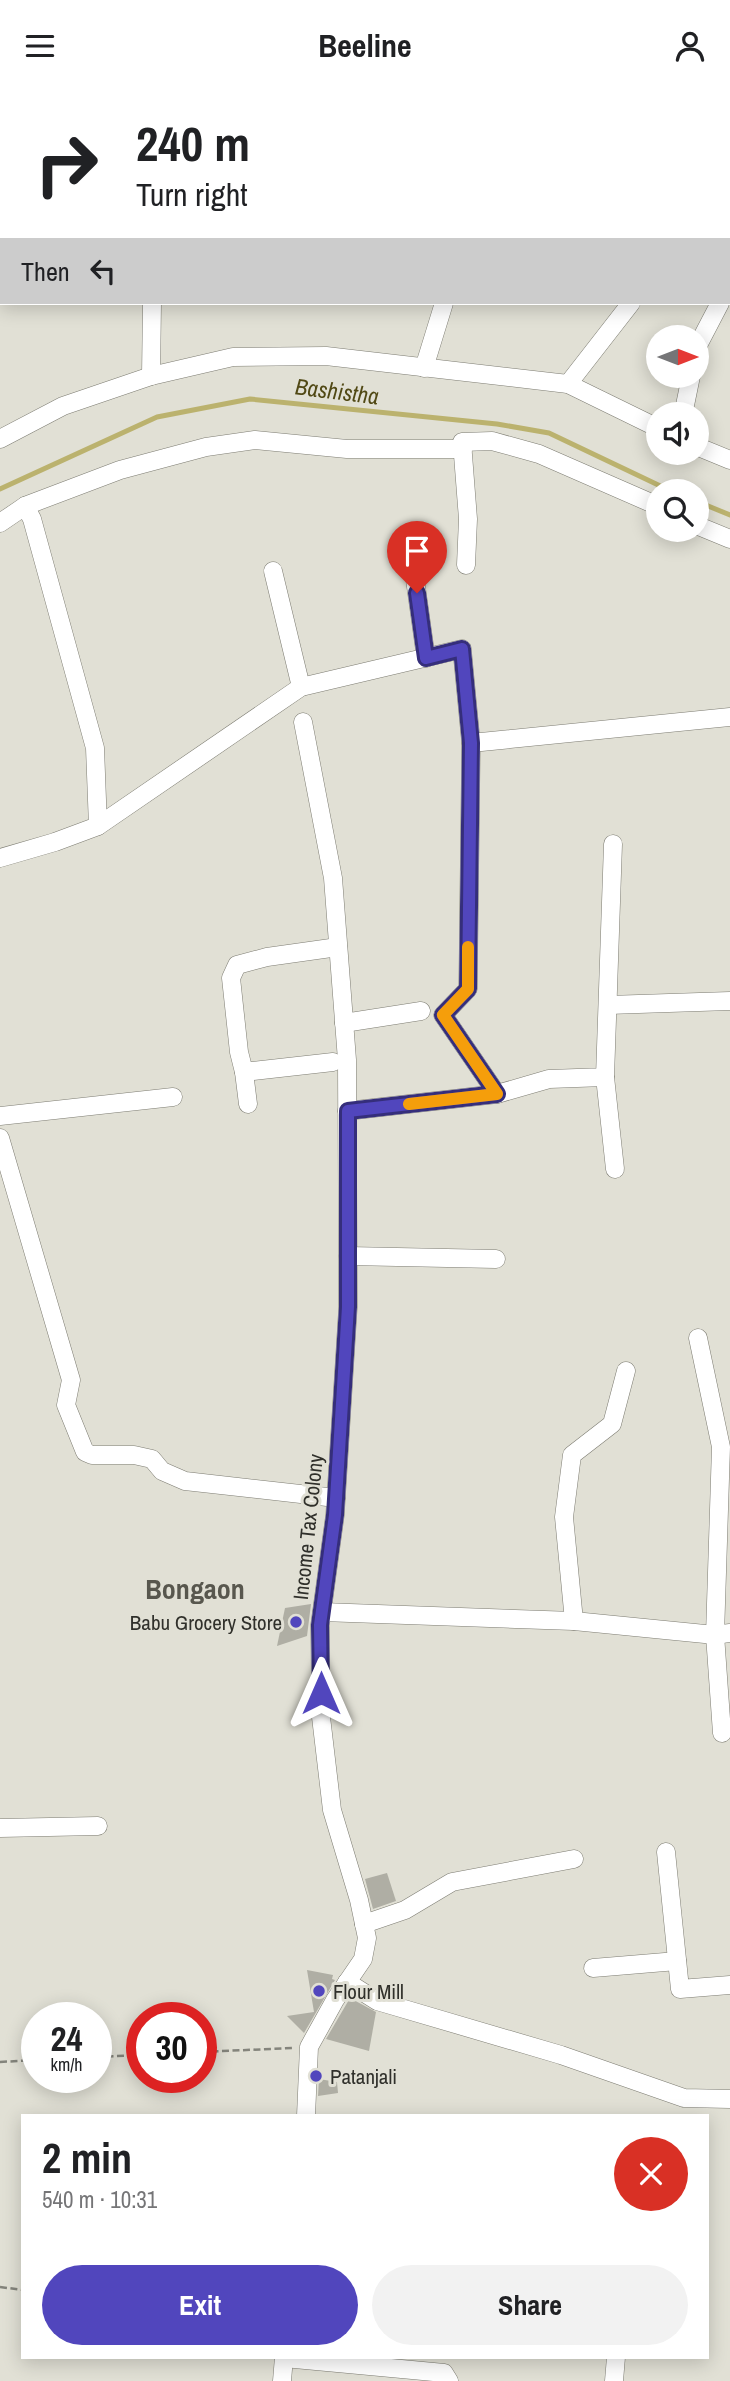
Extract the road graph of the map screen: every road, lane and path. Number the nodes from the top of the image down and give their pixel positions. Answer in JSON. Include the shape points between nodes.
{"nodes":[{"id":1,"x":152,"y":305,"type":"edge"},
{"id":2,"x":443,"y":305,"type":"edge"},
{"id":3,"x":629,"y":305,"type":"edge"},
{"id":4,"x":719,"y":305,"type":"edge"},
{"id":5,"x":709,"y":325,"type":"edge"},
{"id":6,"x":424,"y":368,"type":"junction"},
{"id":7,"x":151,"y":376,"type":"junction"},
{"id":8,"x":568,"y":384,"type":"junction"},
{"id":9,"x":646,"y":422,"type":"edge"},
{"id":10,"x":0,"y":439,"type":"edge"},
{"id":11,"x":463,"y":449,"type":"junction"},
{"id":12,"x":709,"y":451,"type":"edge"},
{"id":13,"x":730,"y":460,"type":"edge"},
{"id":14,"x":646,"y":501,"type":"edge"},
{"id":15,"x":25,"y":506,"type":"junction"},
{"id":16,"x":0,"y":523,"type":"edge"},
{"id":17,"x":709,"y":530,"type":"edge"},
{"id":18,"x":730,"y":539,"type":"edge"},
{"id":19,"x":466,"y":565,"type":"dead end"},
{"id":20,"x":273,"y":572,"type":"dead end"},
{"id":21,"x":414,"y":572,"type":"dead end"},
{"id":22,"x":426,"y":658,"type":"junction"},
{"id":23,"x":301,"y":687,"type":"junction"},
{"id":24,"x":730,"y":717,"type":"edge"},
{"id":25,"x":303,"y":722,"type":"dead end"},
{"id":26,"x":471,"y":743,"type":"junction"},
{"id":27,"x":98,"y":826,"type":"junction"},
{"id":28,"x":613,"y":844,"type":"dead end"},
{"id":29,"x":0,"y":858,"type":"edge"},
{"id":30,"x":338,"y":947,"type":"junction"},
{"id":31,"x":730,"y":1001,"type":"edge"},
{"id":32,"x":608,"y":1005,"type":"junction"},
{"id":33,"x":421,"y":1011,"type":"dead end"},
{"id":34,"x":344,"y":1023,"type":"junction"},
{"id":35,"x":333,"y":1062,"type":"dead end"},
{"id":36,"x":244,"y":1072,"type":"junction"},
{"id":37,"x":605,"y":1077,"type":"junction"},
{"id":38,"x":497,"y":1094,"type":"junction"},
{"id":39,"x":173,"y":1097,"type":"dead end"},
{"id":40,"x":247,"y":1104,"type":"dead end"},
{"id":41,"x":348,"y":1111,"type":"junction"},
{"id":42,"x":0,"y":1116,"type":"edge"},
{"id":43,"x":0,"y":1138,"type":"edge"},
{"id":44,"x":615,"y":1169,"type":"dead end"},
{"id":45,"x":348,"y":1256,"type":"junction"},
{"id":46,"x":496,"y":1259,"type":"dead end"},
{"id":47,"x":698,"y":1338,"type":"dead end"},
{"id":48,"x":626,"y":1371,"type":"dead end"},
{"id":49,"x":336,"y":1498,"type":"junction"},
{"id":50,"x":322,"y":1612,"type":"junction"},
{"id":51,"x":574,"y":1621,"type":"junction"},
{"id":52,"x":723,"y":1634,"type":"edge"},
{"id":53,"x":722,"y":1733,"type":"dead end"},
{"id":54,"x":98,"y":1826,"type":"dead end"},
{"id":55,"x":0,"y":1828,"type":"edge"},
{"id":56,"x":667,"y":1852,"type":"dead end"},
{"id":57,"x":574,"y":1859,"type":"dead end"},
{"id":58,"x":364,"y":1924,"type":"junction"},
{"id":59,"x":677,"y":1961,"type":"junction"},
{"id":60,"x":593,"y":1968,"type":"dead end"},
{"id":61,"x":347,"y":1982,"type":"junction"},
{"id":62,"x":730,"y":1985,"type":"edge"},
{"id":63,"x":309,"y":2047,"type":"junction"},
{"id":64,"x":217,"y":2051,"type":"edge"},
{"id":65,"x":21,"y":2060,"type":"edge"},
{"id":66,"x":0,"y":2061,"type":"edge"},
{"id":67,"x":730,"y":2099,"type":"edge"},
{"id":68,"x":306,"y":2114,"type":"edge"},
{"id":69,"x":0,"y":2287,"type":"edge"},
{"id":70,"x":21,"y":2290,"type":"edge"},
{"id":71,"x":284,"y":2359,"type":"edge"},
{"id":72,"x":304,"y":2359,"type":"edge"},
{"id":73,"x":616,"y":2359,"type":"edge"},
{"id":74,"x":282,"y":2381,"type":"edge"},
{"id":75,"x":449,"y":2381,"type":"edge"},
{"id":76,"x":614,"y":2381,"type":"edge"}],
"edges":[{"from":1,"to":7,"type":"street"},
{"from":2,"to":6,"type":"street"},
{"from":3,"to":8,"type":"street"},
{"from":4,"to":5,"type":"street"},
{"from":6,"to":7,"type":"street","via":[[326,356],[233,357]]},
{"from":6,"to":8,"type":"street"},
{"from":7,"to":10,"type":"street","via":[[63,406]]},
{"from":8,"to":9,"type":"street"},
{"from":11,"to":14,"type":"street","via":[[462,442],[492,441],[539,454]]},
{"from":11,"to":15,"type":"street","via":[[347,449],[255,440],[206,447],[120,470]]},
{"from":11,"to":19,"type":"street"},
{"from":12,"to":13,"type":"street"},
{"from":15,"to":16,"type":"street"},
{"from":15,"to":27,"type":"street","via":[[94,748]]},
{"from":17,"to":18,"type":"street"},
{"from":20,"to":23,"type":"street"},
{"from":21,"to":22,"type":"street"},
{"from":22,"to":23,"type":"street"},
{"from":22,"to":26,"type":"street","via":[[462,649]]},
{"from":23,"to":27,"type":"street"},
{"from":24,"to":26,"type":"street"},
{"from":25,"to":30,"type":"street","name":"Income Tax Colony","via":[[333,878]]},
{"from":26,"to":38,"type":"street","via":[[468,989],[443,1015]]},
{"from":27,"to":29,"type":"street"},
{"from":28,"to":32,"type":"street"},
{"from":30,"to":34,"type":"street","name":"Income Tax Colony"},
{"from":30,"to":36,"type":"street","via":[[237,965],[232,978]]},
{"from":31,"to":32,"type":"street"},
{"from":32,"to":37,"type":"street"},
{"from":33,"to":34,"type":"street"},
{"from":34,"to":41,"type":"street","name":"Income Tax Colony"},
{"from":35,"to":36,"type":"street"},
{"from":36,"to":40,"type":"street"},
{"from":37,"to":38,"type":"street","via":[[549,1079]]},
{"from":37,"to":44,"type":"street"},
{"from":38,"to":41,"type":"street"},
{"from":39,"to":42,"type":"street"},
{"from":41,"to":45,"type":"street","name":"Income Tax Colony"},
{"from":43,"to":49,"type":"street","via":[[71,1381],[66,1405],[85,1452],[152,1459],[162,1471],[185,1481]]},
{"from":45,"to":46,"type":"street"},
{"from":45,"to":49,"type":"street","name":"Income Tax Colony"},
{"from":47,"to":52,"type":"street","via":[[721,1447]]},
{"from":48,"to":51,"type":"street","via":[[612,1424],[572,1455],[564,1517]]},
{"from":49,"to":50,"type":"street","name":"Income Tax Colony"},
{"from":50,"to":51,"type":"street"},
{"from":50,"to":58,"type":"street","name":"Income Tax Colony","via":[[321,1717],[332,1810]]},
{"from":51,"to":52,"type":"street"},
{"from":52,"to":53,"type":"street"},
{"from":54,"to":55,"type":"street"},
{"from":56,"to":59,"type":"street"},
{"from":57,"to":58,"type":"street","via":[[452,1882],[405,1910]]},
{"from":58,"to":61,"type":"street","name":"Income Tax Colony","via":[[363,1959]]},
{"from":59,"to":60,"type":"street"},
{"from":59,"to":62,"type":"street","via":[[680,1989]]},
{"from":61,"to":63,"type":"street","name":"Income Tax Colony"},
{"from":61,"to":67,"type":"street","via":[[377,2001],[561,2055],[684,2098]]},
{"from":63,"to":64,"type":"path"},
{"from":63,"to":68,"type":"street","name":"Income Tax Colony"},
{"from":65,"to":66,"type":"path"},
{"from":69,"to":70,"type":"path"},
{"from":71,"to":74,"type":"street"},
{"from":72,"to":75,"type":"street","via":[[444,2373]]},
{"from":73,"to":76,"type":"street"}]}
